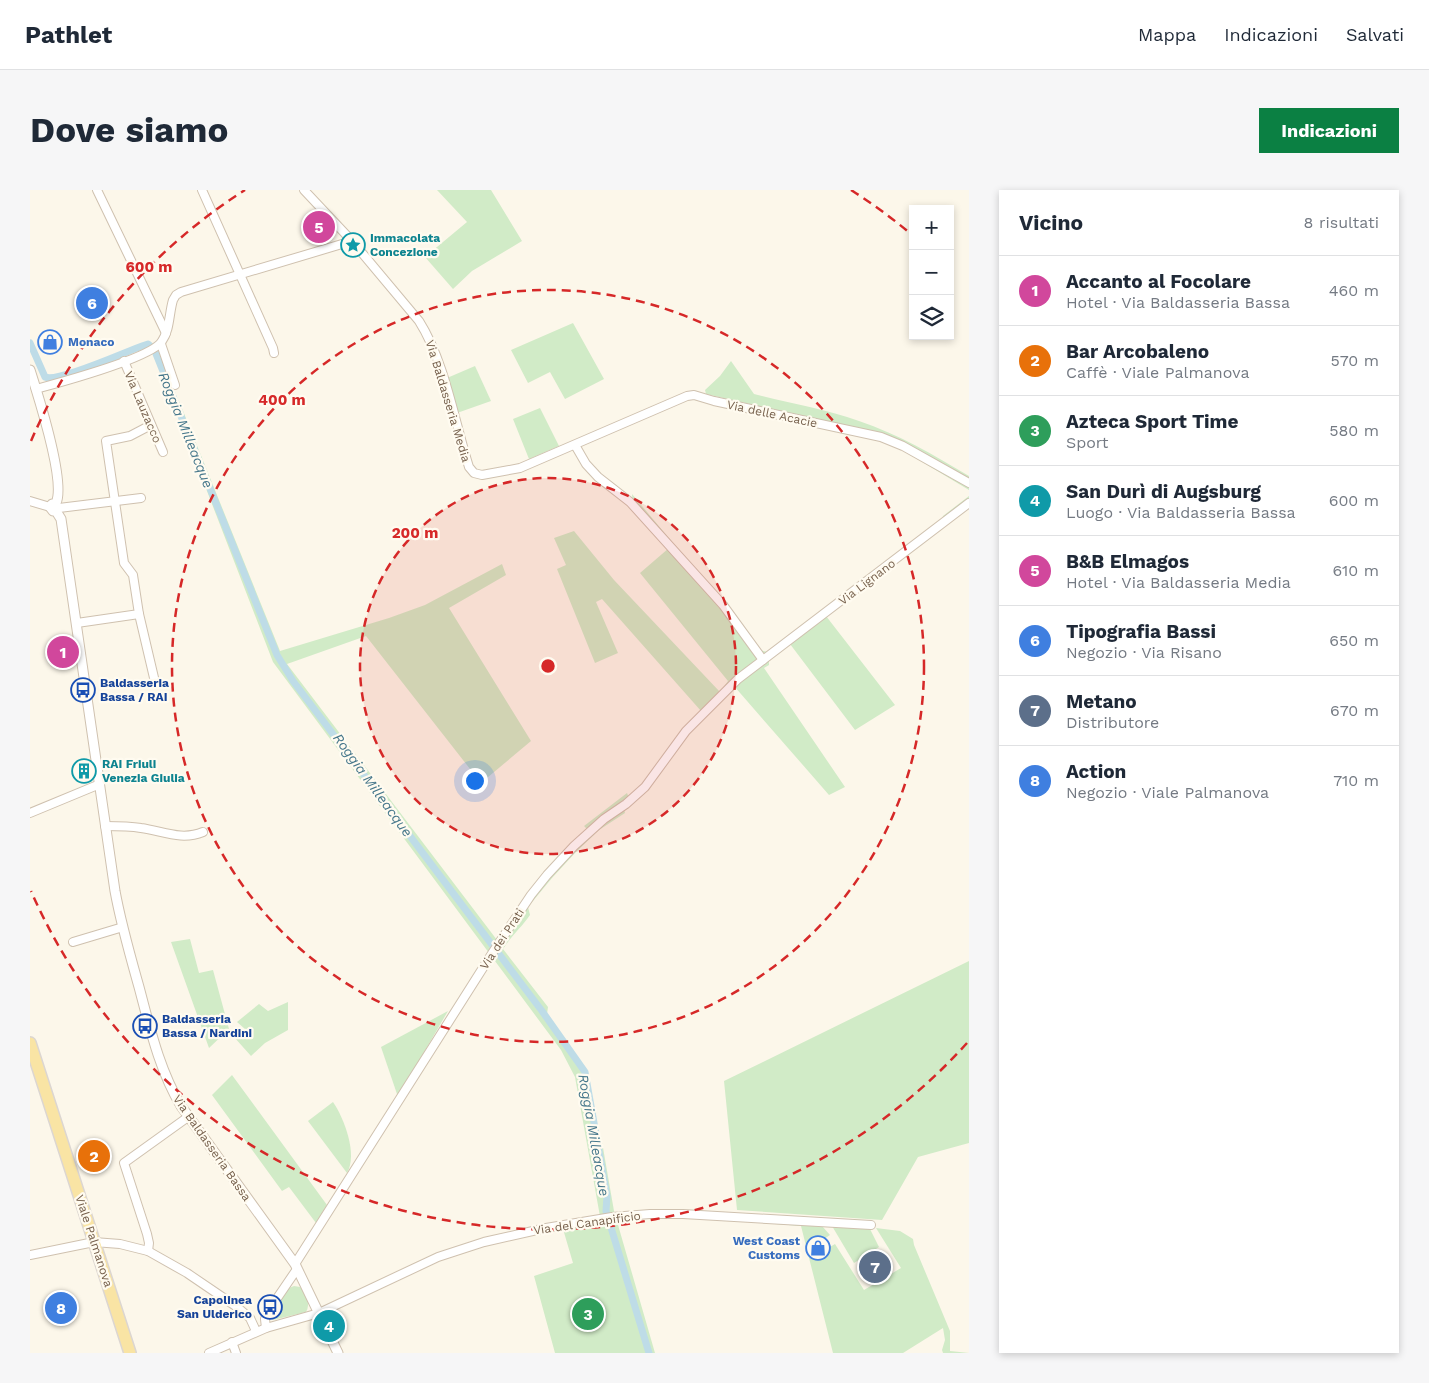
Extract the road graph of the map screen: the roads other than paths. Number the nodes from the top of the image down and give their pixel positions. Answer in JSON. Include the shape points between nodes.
{"nodes":[{"id":1,"x":97,"y":190,"type":"edge"},
{"id":2,"x":202,"y":190,"type":"edge"},
{"id":3,"x":304,"y":190,"type":"edge"},
{"id":4,"x":352,"y":241,"type":"junction"},
{"id":5,"x":240,"y":274,"type":"junction"},
{"id":6,"x":166,"y":334,"type":"junction"},
{"id":7,"x":155,"y":347,"type":"junction"},
{"id":8,"x":274,"y":353,"type":"dead end"},
{"id":9,"x":124,"y":361,"type":"junction"},
{"id":10,"x":30,"y":370,"type":"edge"},
{"id":11,"x":175,"y":385,"type":"dead end"},
{"id":12,"x":36,"y":389,"type":"junction"},
{"id":13,"x":151,"y":425,"type":"junction"},
{"id":14,"x":575,"y":445,"type":"junction"},
{"id":15,"x":162,"y":452,"type":"dead end"},
{"id":16,"x":969,"y":482,"type":"edge"},
{"id":17,"x":141,"y":498,"type":"dead end"},
{"id":18,"x":30,"y":501,"type":"edge"},
{"id":19,"x":114,"y":502,"type":"junction"},
{"id":20,"x":969,"y":503,"type":"edge"},
{"id":21,"x":55,"y":507,"type":"junction"},
{"id":22,"x":139,"y":614,"type":"junction"},
{"id":23,"x":77,"y":623,"type":"junction"},
{"id":24,"x":763,"y":660,"type":"junction"},
{"id":25,"x":155,"y":682,"type":"dead end"},
{"id":26,"x":100,"y":784,"type":"junction"},
{"id":27,"x":30,"y":813,"type":"edge"},
{"id":28,"x":105,"y":826,"type":"junction"},
{"id":29,"x":203,"y":832,"type":"dead end"},
{"id":30,"x":122,"y":927,"type":"junction"},
{"id":31,"x":73,"y":942,"type":"dead end"},
{"id":32,"x":30,"y":1043,"type":"edge"},
{"id":33,"x":188,"y":1117,"type":"junction"},
{"id":34,"x":871,"y":1225,"type":"dead end"},
{"id":35,"x":94,"y":1242,"type":"junction"},
{"id":36,"x":148,"y":1251,"type":"junction"},
{"id":37,"x":30,"y":1255,"type":"edge"},
{"id":38,"x":296,"y":1266,"type":"junction"},
{"id":39,"x":319,"y":1313,"type":"junction"},
{"id":40,"x":266,"y":1328,"type":"junction"},
{"id":41,"x":256,"y":1331,"type":"junction"},
{"id":42,"x":232,"y":1342,"type":"junction"},
{"id":43,"x":130,"y":1353,"type":"edge"},
{"id":44,"x":209,"y":1353,"type":"edge"},
{"id":45,"x":236,"y":1353,"type":"edge"},
{"id":46,"x":338,"y":1353,"type":"edge"}],
"edges":[{"from":1,"to":6,"type":"street"},
{"from":2,"to":5,"type":"street"},
{"from":3,"to":4,"type":"street","name":"Via Baldasseria Media"},
{"from":4,"to":5,"type":"street"},
{"from":4,"to":14,"type":"street","name":"Via Baldasseria Media","via":[[427,334],[472,472],[489,474],[520,468]]},
{"from":5,"to":6,"type":"street","via":[[176,295]]},
{"from":5,"to":8,"type":"street"},
{"from":6,"to":7,"type":"street"},
{"from":7,"to":9,"type":"street","name":"Via Lauzacco"},
{"from":7,"to":11,"type":"street"},
{"from":9,"to":12,"type":"street","name":"Via Lauzacco"},
{"from":9,"to":13,"type":"street","name":"Via Lauzacco"},
{"from":10,"to":12,"type":"street","name":"Via Baldasseria Bassa"},
{"from":12,"to":21,"type":"street","name":"Via Baldasseria Bassa","via":[[58,480]]},
{"from":13,"to":15,"type":"street","name":"Via Lauzacco"},
{"from":13,"to":19,"type":"street","via":[[130,436],[106,441]]},
{"from":14,"to":16,"type":"street","name":"Via delle Acacie","via":[[694,395],[881,437]]},
{"from":14,"to":24,"type":"street","via":[[598,478],[630,502],[723,605]]},
{"from":17,"to":19,"type":"street"},
{"from":18,"to":21,"type":"street"},
{"from":19,"to":21,"type":"street"},
{"from":19,"to":22,"type":"street","via":[[124,564],[133,575]]},
{"from":20,"to":24,"type":"street","name":"Via Lignano"},
{"from":21,"to":23,"type":"street","name":"Via Baldasseria Bassa","via":[[61,520]]},
{"from":22,"to":23,"type":"street"},
{"from":22,"to":25,"type":"street"},
{"from":23,"to":26,"type":"street","name":"Via Baldasseria Bassa"},
{"from":24,"to":38,"type":"street","name":"Via dei Prati","via":[[738,679],[686,731],[645,787],[574,846],[531,895]]},
{"from":26,"to":27,"type":"street"},
{"from":26,"to":28,"type":"street","name":"Via Baldasseria Bassa"},
{"from":28,"to":29,"type":"street","via":[[141,828],[180,836]]},
{"from":28,"to":30,"type":"street","name":"Via Baldasseria Bassa"},
{"from":30,"to":31,"type":"street"},
{"from":30,"to":33,"type":"street","name":"Via Baldasseria Bassa","via":[[162,1067]]},
{"from":32,"to":35,"type":"main road","name":"Viale Palmanova"},
{"from":33,"to":36,"type":"street","via":[[124,1163],[147,1234]]},
{"from":33,"to":38,"type":"street","name":"Via Baldasseria Bassa"},
{"from":34,"to":39,"type":"street","name":"Via del Canapificio","via":[[683,1214],[602,1218],[513,1234],[461,1249],[392,1277]]},
{"from":35,"to":36,"type":"street"},
{"from":35,"to":37,"type":"street"},
{"from":35,"to":43,"type":"main road","name":"Viale Palmanova"},
{"from":36,"to":41,"type":"street","via":[[230,1303],[250,1318]]},
{"from":38,"to":39,"type":"street","name":"Via Baldasseria Bassa"},
{"from":38,"to":40,"type":"street","name":"Via dei Prati","via":[[267,1313]]},
{"from":39,"to":40,"type":"street","name":"Via del Canapificio"},
{"from":39,"to":46,"type":"street","name":"Via Baldasseria Bassa"},
{"from":40,"to":41,"type":"street","name":"Via del Canapificio"},
{"from":41,"to":42,"type":"street","name":"Via del Canapificio"},
{"from":42,"to":44,"type":"street","name":"Via del Canapificio"},
{"from":42,"to":45,"type":"street"}]}
